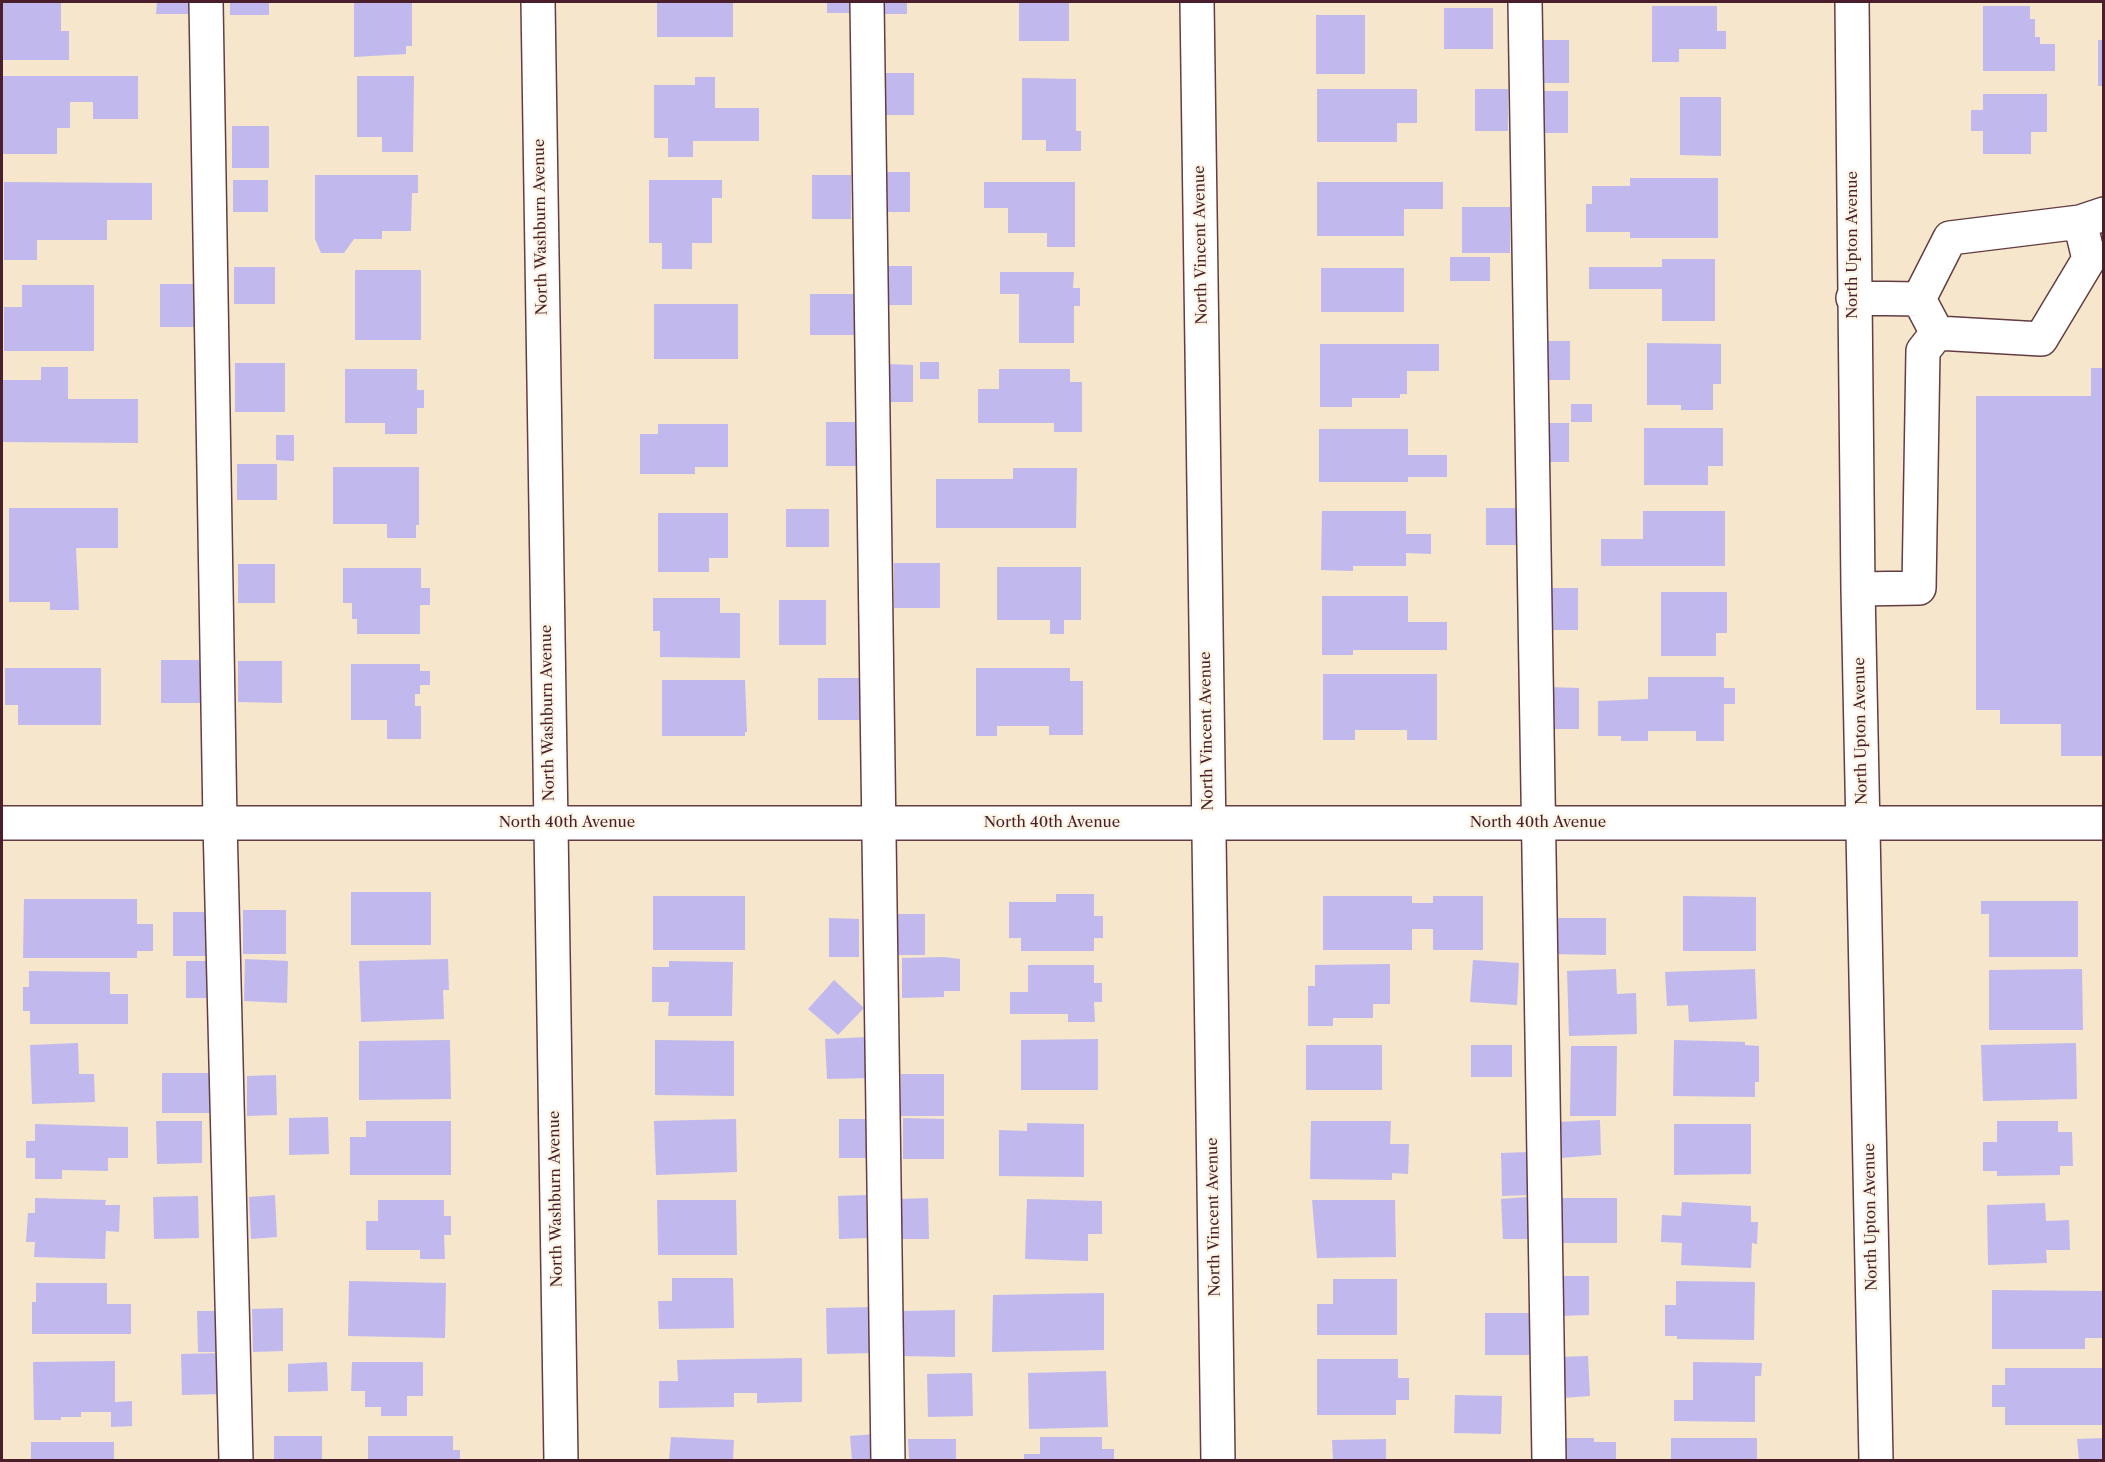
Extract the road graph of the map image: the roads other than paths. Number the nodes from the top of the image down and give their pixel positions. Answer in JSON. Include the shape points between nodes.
{"nodes":[{"id":1,"x":206,"y":2,"type":"edge"},
{"id":2,"x":538,"y":2,"type":"edge"},
{"id":3,"x":867,"y":2,"type":"edge"},
{"id":4,"x":1197,"y":2,"type":"edge"},
{"id":5,"x":1526,"y":2,"type":"edge"},
{"id":6,"x":1852,"y":2,"type":"edge"},
{"id":7,"x":2092,"y":218,"type":"edge"},
{"id":8,"x":1853,"y":298,"type":"junction"},
{"id":9,"x":1919,"y":299,"type":"junction"},
{"id":10,"x":1937,"y":333,"type":"junction"},
{"id":11,"x":1858,"y":590,"type":"junction"},
{"id":12,"x":2,"y":822,"type":"edge"},
{"id":13,"x":220,"y":822,"type":"junction"},
{"id":14,"x":549,"y":822,"type":"junction"},
{"id":15,"x":878,"y":822,"type":"junction"},
{"id":16,"x":1209,"y":823,"type":"junction"},
{"id":17,"x":1539,"y":823,"type":"junction"},
{"id":18,"x":1863,"y":823,"type":"junction"},
{"id":19,"x":2103,"y":823,"type":"edge"},
{"id":20,"x":236,"y":1461,"type":"edge"},
{"id":21,"x":561,"y":1461,"type":"edge"},
{"id":22,"x":888,"y":1461,"type":"edge"},
{"id":23,"x":1218,"y":1461,"type":"edge"},
{"id":24,"x":1549,"y":1461,"type":"edge"},
{"id":25,"x":1876,"y":1461,"type":"edge"}],
"edges":[{"from":1,"to":13,"type":"street"},
{"from":2,"to":14,"type":"street","name":"North Washburn Avenue"},
{"from":3,"to":15,"type":"street"},
{"from":4,"to":16,"type":"street","name":"North Vincent Avenue"},
{"from":5,"to":17,"type":"street"},
{"from":6,"to":8,"type":"street","name":"North Upton Avenue"},
{"from":7,"to":9,"type":"street","via":[[1950,238]]},
{"from":7,"to":10,"type":"street","via":[[2089,259],[2041,339]]},
{"from":8,"to":9,"type":"street"},
{"from":8,"to":11,"type":"street","name":"North Upton Avenue"},
{"from":9,"to":10,"type":"street"},
{"from":10,"to":11,"type":"street","via":[[1923,351],[1919,588]]},
{"from":11,"to":18,"type":"street","name":"North Upton Avenue"},
{"from":12,"to":13,"type":"street","name":"North 40th Avenue"},
{"from":13,"to":14,"type":"street","name":"North 40th Avenue"},
{"from":13,"to":20,"type":"street"},
{"from":14,"to":15,"type":"street","name":"North 40th Avenue"},
{"from":14,"to":21,"type":"street","name":"North Washburn Avenue"},
{"from":15,"to":16,"type":"street","name":"North 40th Avenue"},
{"from":15,"to":22,"type":"street"},
{"from":16,"to":17,"type":"street","name":"North 40th Avenue"},
{"from":16,"to":23,"type":"street","name":"North Vincent Avenue"},
{"from":17,"to":18,"type":"street","name":"North 40th Avenue"},
{"from":17,"to":24,"type":"street"},
{"from":18,"to":19,"type":"street","name":"North 40th Avenue"},
{"from":18,"to":25,"type":"street","name":"North Upton Avenue"}]}
